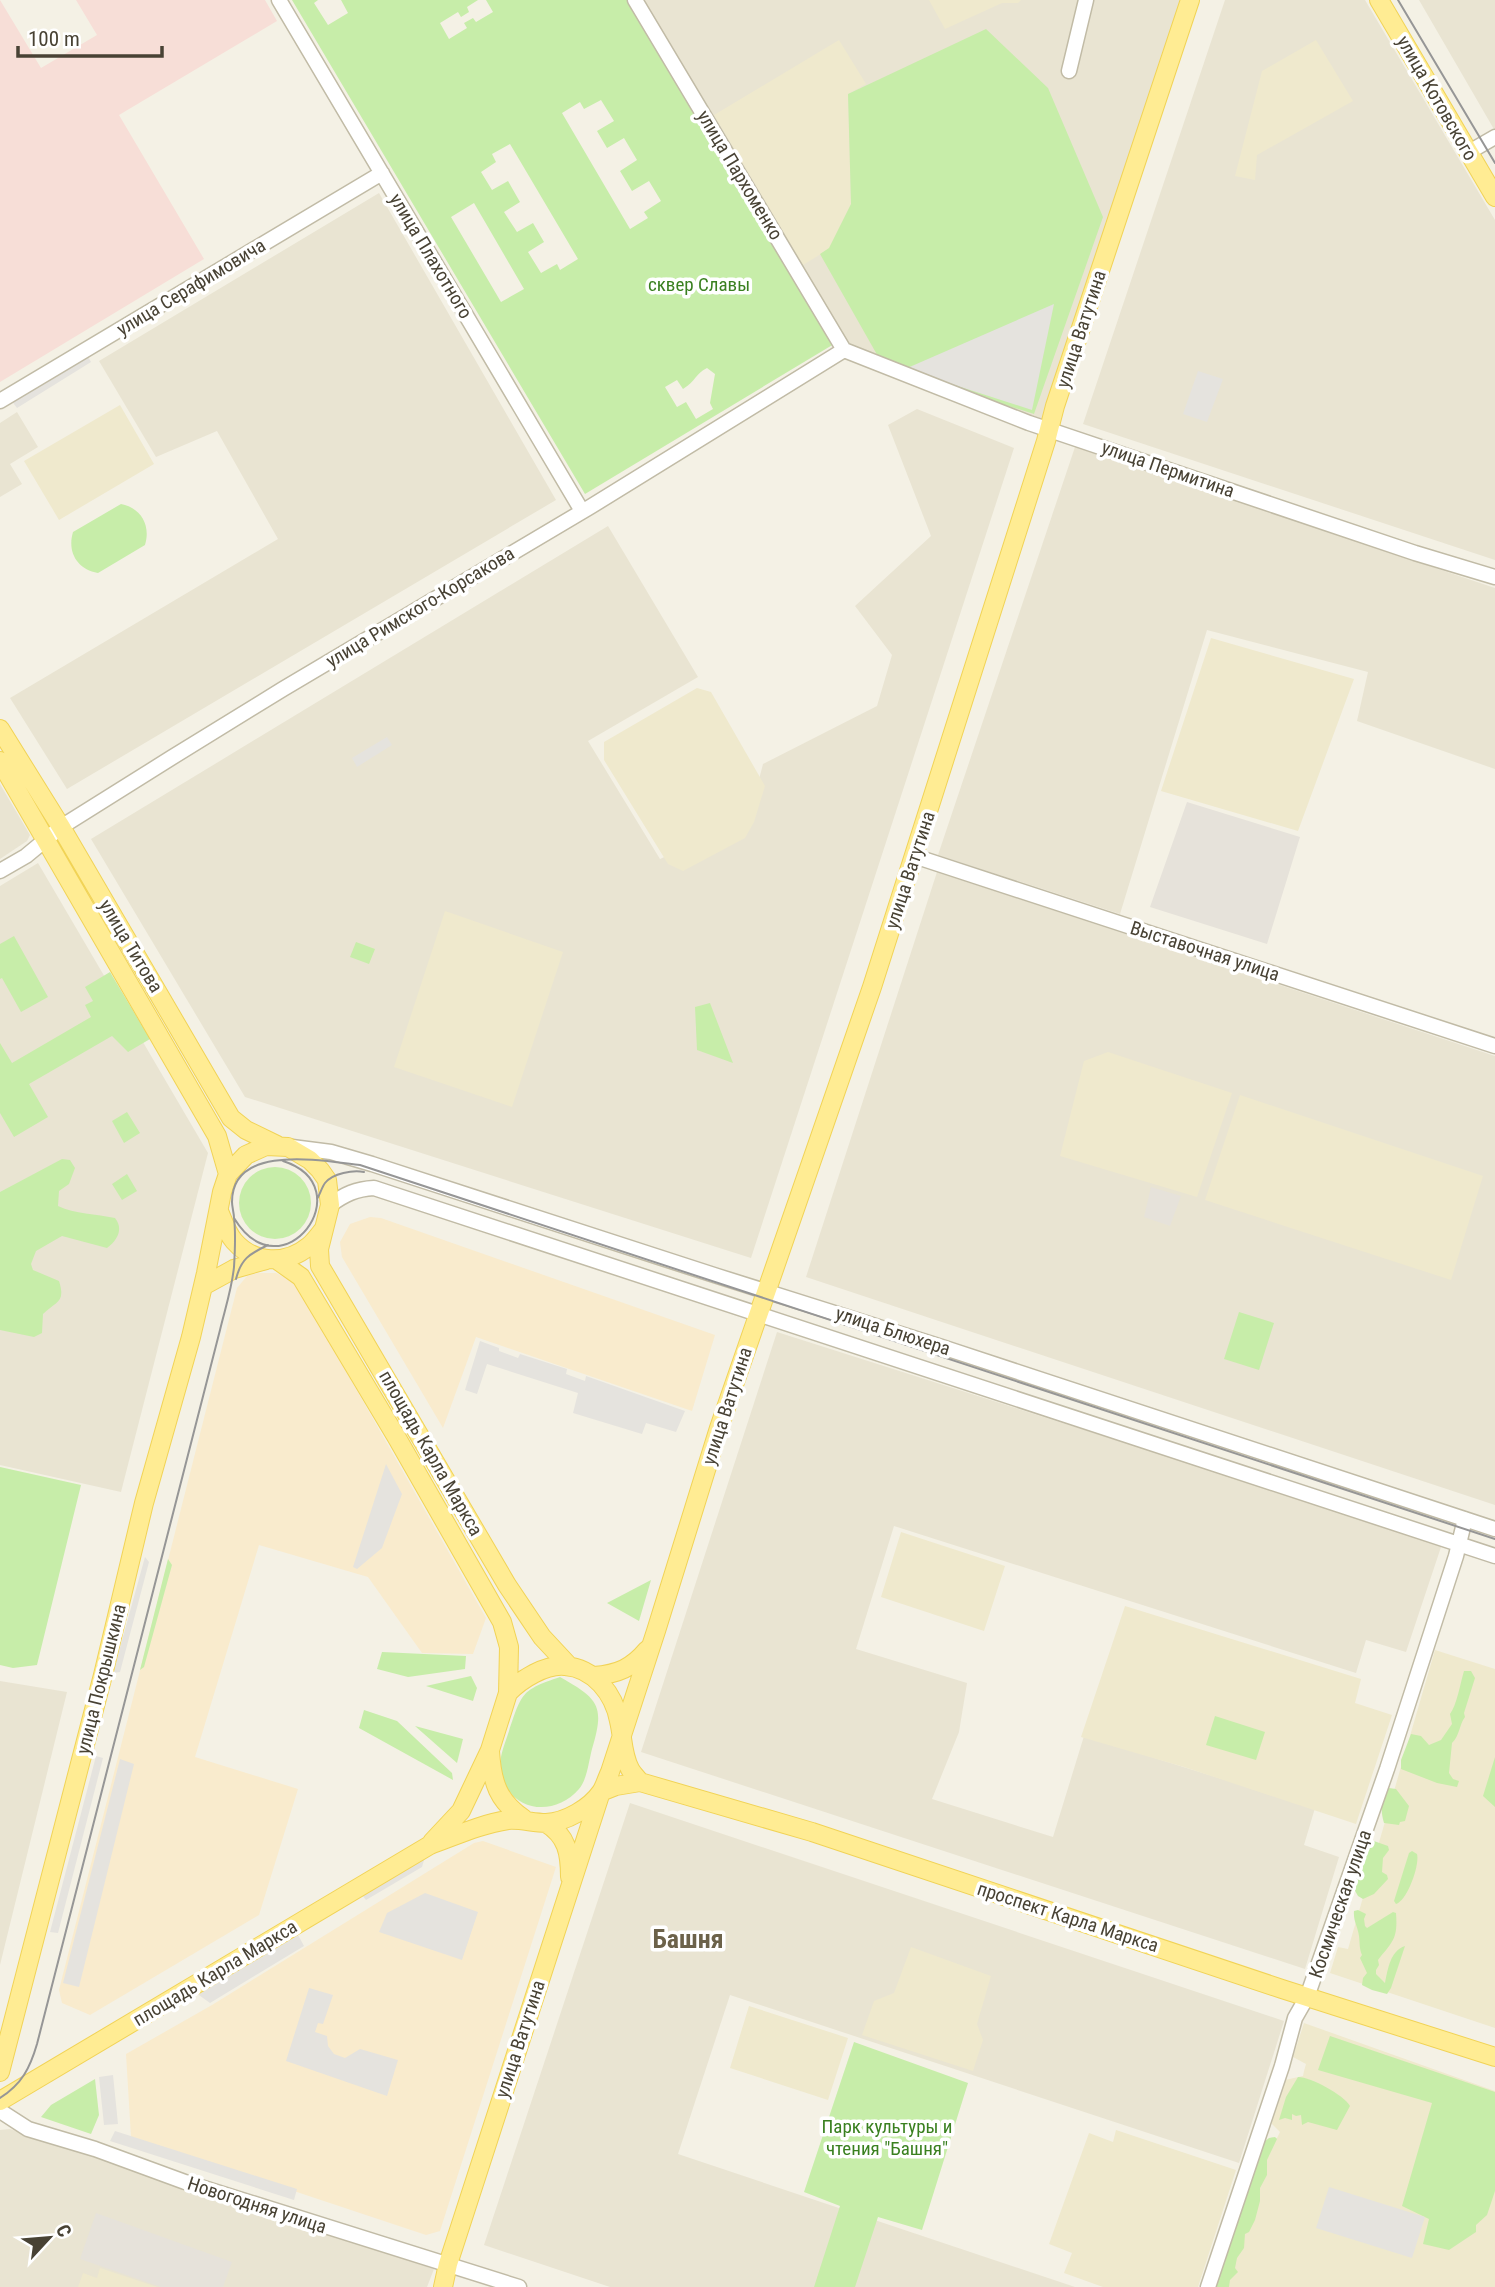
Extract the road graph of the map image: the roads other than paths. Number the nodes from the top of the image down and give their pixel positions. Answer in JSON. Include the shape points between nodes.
{"nodes":[{"id":1,"x":279,"y":0,"type":"edge"},
{"id":2,"x":635,"y":0,"type":"edge"},
{"id":3,"x":1086,"y":0,"type":"edge"},
{"id":4,"x":1190,"y":0,"type":"edge"},
{"id":5,"x":1379,"y":0,"type":"edge"},
{"id":6,"x":1069,"y":71,"type":"dead end"},
{"id":7,"x":1495,"y":137,"type":"edge"},
{"id":8,"x":1469,"y":152,"type":"junction"},
{"id":9,"x":382,"y":173,"type":"junction"},
{"id":10,"x":1495,"y":197,"type":"edge"},
{"id":11,"x":844,"y":350,"type":"junction"},
{"id":12,"x":0,"y":401,"type":"edge"},
{"id":13,"x":1049,"y":429,"type":"junction"},
{"id":14,"x":582,"y":511,"type":"junction"},
{"id":15,"x":1495,"y":577,"type":"edge"},
{"id":16,"x":0,"y":729,"type":"edge"},
{"id":17,"x":0,"y":761,"type":"edge"},
{"id":18,"x":61,"y":827,"type":"junction"},
{"id":19,"x":46,"y":839,"type":"junction"},
{"id":20,"x":914,"y":856,"type":"junction"},
{"id":21,"x":0,"y":871,"type":"edge"},
{"id":22,"x":1495,"y":1046,"type":"edge"},
{"id":23,"x":282,"y":1146,"type":"junction"},
{"id":24,"x":228,"y":1174,"type":"junction"},
{"id":25,"x":330,"y":1205,"type":"junction"},
{"id":26,"x":219,"y":1211,"type":"junction"},
{"id":27,"x":323,"y":1230,"type":"junction"},
{"id":28,"x":271,"y":1260,"type":"junction"},
{"id":29,"x":203,"y":1286,"type":"junction"},
{"id":30,"x":765,"y":1290,"type":"junction"},
{"id":31,"x":758,"y":1314,"type":"junction"},
{"id":32,"x":1465,"y":1519,"type":"junction"},
{"id":33,"x":1495,"y":1529,"type":"edge"},
{"id":34,"x":1459,"y":1544,"type":"junction"},
{"id":35,"x":1495,"y":1556,"type":"edge"},
{"id":36,"x":653,"y":1641,"type":"junction"},
{"id":37,"x":569,"y":1666,"type":"junction"},
{"id":38,"x":594,"y":1676,"type":"junction"},
{"id":39,"x":508,"y":1692,"type":"junction"},
{"id":40,"x":621,"y":1737,"type":"junction"},
{"id":41,"x":490,"y":1750,"type":"junction"},
{"id":42,"x":640,"y":1782,"type":"junction"},
{"id":43,"x":600,"y":1792,"type":"junction"},
{"id":44,"x":524,"y":1819,"type":"junction"},
{"id":45,"x":546,"y":1823,"type":"junction"},
{"id":46,"x":430,"y":1845,"type":"junction"},
{"id":47,"x":570,"y":1885,"type":"junction"},
{"id":48,"x":1307,"y":1997,"type":"junction"},
{"id":49,"x":1495,"y":2057,"type":"edge"},
{"id":50,"x":0,"y":2072,"type":"edge"},
{"id":51,"x":0,"y":2101,"type":"edge"},
{"id":52,"x":0,"y":2111,"type":"edge"},
{"id":53,"x":448,"y":2264,"type":"junction"},
{"id":54,"x":443,"y":2287,"type":"edge"},
{"id":55,"x":519,"y":2287,"type":"edge"},
{"id":56,"x":1208,"y":2287,"type":"edge"}],
"edges":[{"from":1,"to":9,"type":"street","name":"улица Плахотного"},
{"from":2,"to":11,"type":"street","name":"улица Пархоменко"},
{"from":3,"to":6,"type":"street"},
{"from":4,"to":13,"type":"main road","name":"улица Ватутина"},
{"from":5,"to":8,"type":"main road","name":"улица Котовского"},
{"from":7,"to":8,"type":"street"},
{"from":8,"to":10,"type":"main road","name":"улица Котовского"},
{"from":9,"to":12,"type":"street","name":"улица Серафимовича"},
{"from":9,"to":14,"type":"street","name":"улица Плахотного"},
{"from":11,"to":13,"type":"street","name":"улица Пермитина"},
{"from":11,"to":14,"type":"street","name":"улица Римского-Корсакова"},
{"from":13,"to":15,"type":"street","name":"улица Пермитина"},
{"from":13,"to":20,"type":"main road","name":"улица Ватутина"},
{"from":14,"to":18,"type":"street","name":"улица Римского-Корсакова"},
{"from":16,"to":18,"type":"main road","name":"улица Титова"},
{"from":17,"to":19,"type":"main road","name":"улица Титова"},
{"from":18,"to":19,"type":"street","name":"улица Римского-Корсакова"},
{"from":18,"to":23,"type":"main road","name":"улица Титова","via":[[232,1118],[246,1130]]},
{"from":19,"to":21,"type":"street","name":"улица Римского-Корсакова"},
{"from":19,"to":24,"type":"main road","name":"улица Титова","via":[[217,1136]]},
{"from":20,"to":22,"type":"street","name":"Выставочная улица"},
{"from":20,"to":30,"type":"main road","name":"улица Ватутина"},
{"from":23,"to":24,"type":"main road","via":[[266,1146],[246,1155]]},
{"from":23,"to":25,"type":"main road","via":[[320,1170],[327,1181]]},
{"from":23,"to":30,"type":"street","name":"улица Блюхера","via":[[331,1152]]},
{"from":24,"to":26,"type":"main road"},
{"from":25,"to":27,"type":"main road","name":"площадь Карла Маркса"},
{"from":25,"to":31,"type":"street","name":"улица Блюхера","via":[[358,1189],[374,1188]]},
{"from":26,"to":28,"type":"main road","name":"площадь Карла Маркса","via":[[234,1241]]},
{"from":26,"to":29,"type":"main road","name":"улица Покрышкина"},
{"from":27,"to":28,"type":"main road","via":[[308,1246]]},
{"from":27,"to":37,"type":"main road","name":"площадь Карла Маркса","via":[[320,1266],[507,1585],[542,1637]]},
{"from":28,"to":29,"type":"main road","via":[[234,1269]]},
{"from":28,"to":39,"type":"main road","name":"площадь Карла Маркса","via":[[302,1277],[488,1595],[509,1647]]},
{"from":29,"to":50,"type":"main road","name":"улица Покрышкина"},
{"from":30,"to":31,"type":"main road","name":"улица Ватутина"},
{"from":30,"to":32,"type":"street","name":"улица Блюхера"},
{"from":31,"to":34,"type":"street","name":"улица Блюхера"},
{"from":31,"to":36,"type":"main road","name":"улица Ватутина"},
{"from":32,"to":33,"type":"street","name":"улица Блюхера"},
{"from":32,"to":34,"type":"street","name":"Космическая улица"},
{"from":34,"to":35,"type":"street","name":"улица Блюхера"},
{"from":34,"to":48,"type":"street","name":"Космическая улица"},
{"from":36,"to":38,"type":"main road","via":[[628,1668]]},
{"from":36,"to":40,"type":"main road","name":"улица Ватутина"},
{"from":37,"to":38,"type":"main road","name":"площадь Карла Маркса"},
{"from":37,"to":39,"type":"main road","via":[[557,1665],[528,1675]]},
{"from":38,"to":40,"type":"main road","via":[[613,1703]]},
{"from":39,"to":41,"type":"main road","name":"площадь Карла Маркса"},
{"from":40,"to":42,"type":"main road","via":[[630,1770]]},
{"from":40,"to":43,"type":"main road"},
{"from":41,"to":44,"type":"main road","name":"площадь Карла Маркса","via":[[491,1772],[503,1801]]},
{"from":41,"to":46,"type":"main road","name":"площадь Карла Маркса","via":[[461,1811]]},
{"from":42,"to":43,"type":"main road"},
{"from":42,"to":48,"type":"main road","name":"проспект Карла Маркса","via":[[812,1832]]},
{"from":43,"to":45,"type":"main road","via":[[574,1815]]},
{"from":43,"to":47,"type":"main road","name":"улица Ватутина"},
{"from":44,"to":45,"type":"main road","name":"площадь Карла Маркса"},
{"from":44,"to":46,"type":"main road","name":"площадь Карла Маркса","via":[[482,1826]]},
{"from":45,"to":47,"type":"main road","via":[[568,1847]]},
{"from":46,"to":51,"type":"main road","name":"площадь Карла Маркса"},
{"from":47,"to":53,"type":"main road","name":"улица Ватутина"},
{"from":48,"to":49,"type":"main road","name":"проспект Карла Маркса"},
{"from":48,"to":56,"type":"street","name":"Космическая улица","via":[[1296,2018]]},
{"from":52,"to":53,"type":"street","name":"Новогодняя улица","via":[[28,2129]]},
{"from":53,"to":54,"type":"main road","name":"улица Ватутина"},
{"from":53,"to":55,"type":"street","name":"Новогодняя улица"}]}
